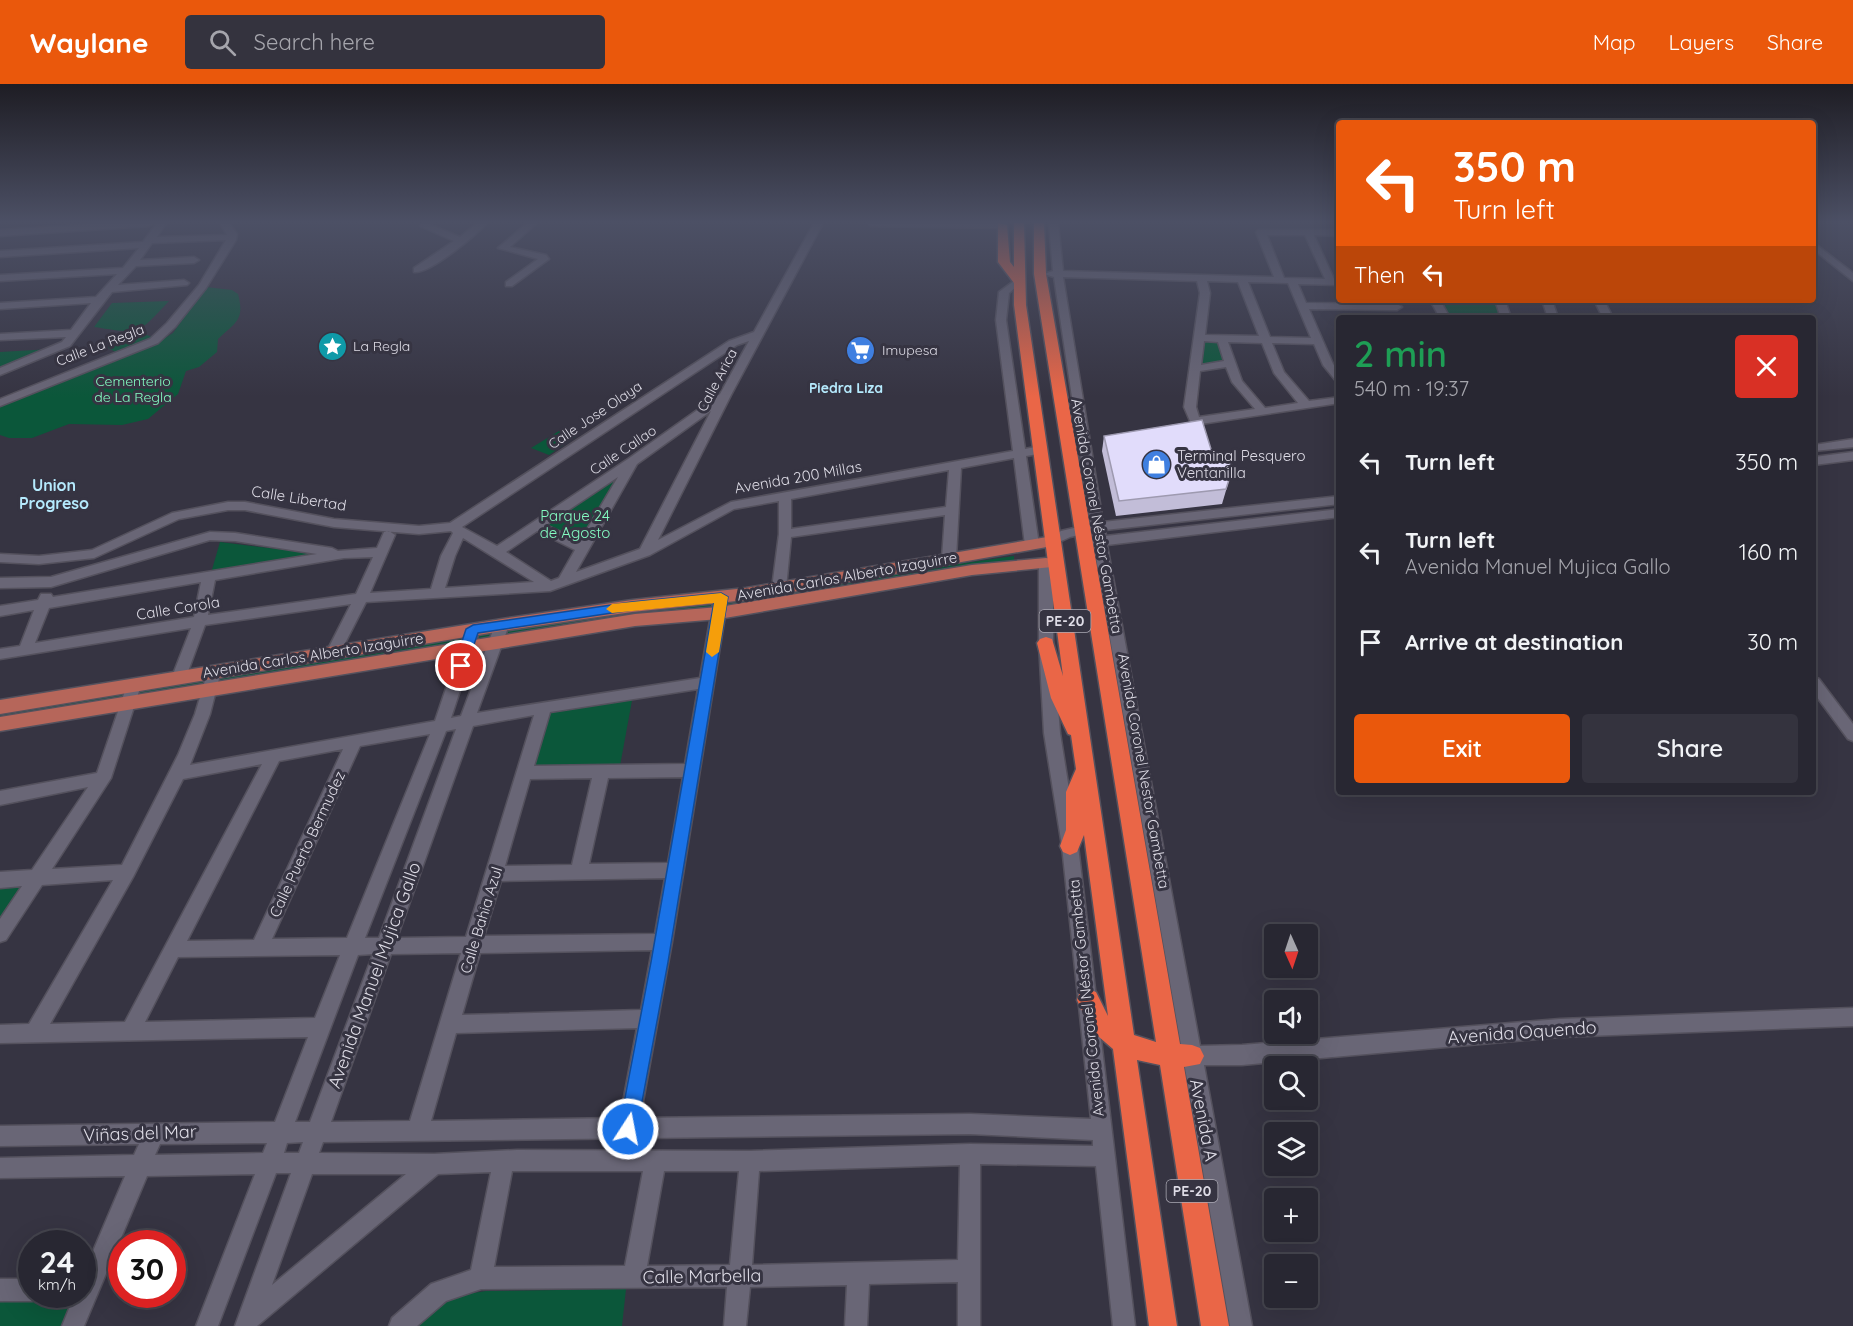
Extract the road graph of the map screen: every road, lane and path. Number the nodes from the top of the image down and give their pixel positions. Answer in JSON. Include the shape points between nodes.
{"nodes":[{"id":1,"x":116,"y":281,"type":"edge"},
{"id":2,"x":206,"y":281,"type":"edge"},
{"id":3,"x":513,"y":281,"type":"edge"},
{"id":4,"x":788,"y":281,"type":"edge"},
{"id":5,"x":1018,"y":281,"type":"joint"},
{"id":6,"x":1041,"y":281,"type":"edge"},
{"id":7,"x":1059,"y":281,"type":"edge"},
{"id":8,"x":1202,"y":281,"type":"edge"},
{"id":9,"x":1243,"y":281,"type":"edge"},
{"id":10,"x":1292,"y":281,"type":"joint"},
{"id":11,"x":1335,"y":282,"type":"edge"},
{"id":12,"x":184,"y":283,"type":"dead end"},
{"id":13,"x":509,"y":284,"type":"dead end"},
{"id":14,"x":108,"y":289,"type":"junction"},
{"id":15,"x":98,"y":302,"type":"junction"},
{"id":16,"x":1395,"y":303,"type":"edge"},
{"id":17,"x":1303,"y":306,"type":"junction"},
{"id":18,"x":1353,"y":306,"type":"junction"},
{"id":19,"x":0,"y":308,"type":"edge"},
{"id":20,"x":1357,"y":315,"type":"edge"},
{"id":21,"x":74,"y":333,"type":"junction"},
{"id":22,"x":759,"y":334,"type":"junction"},
{"id":23,"x":0,"y":337,"type":"edge"},
{"id":24,"x":1198,"y":338,"type":"junction"},
{"id":25,"x":1222,"y":339,"type":"junction"},
{"id":26,"x":1265,"y":340,"type":"junction"},
{"id":27,"x":1317,"y":341,"type":"junction"},
{"id":28,"x":733,"y":343,"type":"junction"},
{"id":29,"x":751,"y":348,"type":"junction"},
{"id":30,"x":1229,"y":363,"type":"junction"},
{"id":31,"x":1194,"y":369,"type":"junction"},
{"id":32,"x":0,"y":372,"type":"edge"},
{"id":33,"x":1336,"y":374,"type":"edge"},
{"id":34,"x":725,"y":395,"type":"joint"},
{"id":35,"x":1336,"y":401,"type":"edge"},
{"id":36,"x":0,"y":403,"type":"edge"},
{"id":37,"x":1306,"y":405,"type":"junction"},
{"id":38,"x":711,"y":411,"type":"junction"},
{"id":39,"x":1263,"y":412,"type":"junction"},
{"id":40,"x":1853,"y":443,"type":"edge"},
{"id":41,"x":1816,"y":448,"type":"edge"},
{"id":42,"x":1040,"y":450,"type":"junction"},
{"id":43,"x":1019,"y":454,"type":"junction"},
{"id":44,"x":1853,"y":456,"type":"edge"},
{"id":45,"x":1816,"y":460,"type":"edge"},
{"id":46,"x":632,"y":462,"type":"junction"},
{"id":47,"x":955,"y":466,"type":"junction"},
{"id":48,"x":785,"y":496,"type":"junction"},
{"id":49,"x":1336,"y":500,"type":"edge"},
{"id":50,"x":951,"y":510,"type":"junction"},
{"id":51,"x":1224,"y":513,"type":"junction"},
{"id":52,"x":1336,"y":513,"type":"edge"},
{"id":53,"x":536,"y":526,"type":"junction"},
{"id":54,"x":1232,"y":526,"type":"junction"},
{"id":55,"x":456,"y":530,"type":"junction"},
{"id":56,"x":785,"y":534,"type":"junction"},
{"id":57,"x":389,"y":535,"type":"dead end"},
{"id":58,"x":1090,"y":535,"type":"junction"},
{"id":59,"x":1053,"y":541,"type":"junction"},
{"id":60,"x":1032,"y":545,"type":"junction"},
{"id":61,"x":583,"y":548,"type":"junction"},
{"id":62,"x":381,"y":552,"type":"junction"},
{"id":63,"x":497,"y":552,"type":"junction"},
{"id":64,"x":645,"y":552,"type":"junction"},
{"id":65,"x":344,"y":554,"type":"junction"},
{"id":66,"x":0,"y":558,"type":"edge"},
{"id":67,"x":949,"y":558,"type":"junction"},
{"id":68,"x":1046,"y":563,"type":"junction"},
{"id":69,"x":209,"y":578,"type":"junction"},
{"id":70,"x":51,"y":582,"type":"junction"},
{"id":71,"x":0,"y":583,"type":"edge"},
{"id":72,"x":556,"y":584,"type":"junction"},
{"id":73,"x":779,"y":588,"type":"junction"},
{"id":74,"x":436,"y":595,"type":"junction"},
{"id":75,"x":362,"y":598,"type":"junction"},
{"id":76,"x":43,"y":605,"type":"junction"},
{"id":77,"x":720,"y":605,"type":"junction"},
{"id":78,"x":0,"y":611,"type":"edge"},
{"id":79,"x":200,"y":621,"type":"junction"},
{"id":80,"x":499,"y":633,"type":"junction"},
{"id":81,"x":470,"y":638,"type":"junction"},
{"id":82,"x":1046,"y":643,"type":"junction"},
{"id":83,"x":25,"y":650,"type":"junction"},
{"id":84,"x":334,"y":651,"type":"junction"},
{"id":85,"x":2,"y":655,"type":"edge"},
{"id":86,"x":179,"y":677,"type":"junction"},
{"id":87,"x":212,"y":680,"type":"junction"},
{"id":88,"x":707,"y":682,"type":"junction"},
{"id":89,"x":1816,"y":686,"type":"edge"},
{"id":90,"x":132,"y":693,"type":"junction"},
{"id":91,"x":0,"y":707,"type":"edge"},
{"id":92,"x":544,"y":707,"type":"junction"},
{"id":93,"x":468,"y":720,"type":"junction"},
{"id":94,"x":0,"y":724,"type":"edge"},
{"id":95,"x":441,"y":725,"type":"junction"},
{"id":96,"x":1853,"y":735,"type":"edge"},
{"id":97,"x":355,"y":741,"type":"junction"},
{"id":98,"x":1083,"y":747,"type":"junction"},
{"id":99,"x":274,"y":756,"type":"junction"},
{"id":100,"x":1086,"y":767,"type":"junction"},
{"id":101,"x":692,"y":770,"type":"junction"},
{"id":102,"x":603,"y":771,"type":"junction"},
{"id":103,"x":179,"y":773,"type":"junction"},
{"id":104,"x":526,"y":773,"type":"junction"},
{"id":105,"x":103,"y":778,"type":"junction"},
{"id":106,"x":0,"y":798,"type":"edge"},
{"id":107,"x":1070,"y":846,"type":"junction"},
{"id":108,"x":675,"y":870,"type":"junction"},
{"id":109,"x":127,"y":872,"type":"junction"},
{"id":110,"x":579,"y":873,"type":"junction"},
{"id":111,"x":494,"y":874,"type":"junction"},
{"id":112,"x":37,"y":876,"type":"junction"},
{"id":113,"x":0,"y":880,"type":"edge"},
{"id":114,"x":0,"y":934,"type":"edge"},
{"id":115,"x":663,"y":942,"type":"junction"},
{"id":116,"x":473,"y":945,"type":"junction"},
{"id":117,"x":352,"y":946,"type":"junction"},
{"id":118,"x":385,"y":946,"type":"junction"},
{"id":119,"x":259,"y":948,"type":"junction"},
{"id":120,"x":174,"y":949,"type":"junction"},
{"id":121,"x":1088,"y":1000,"type":"junction"},
{"id":122,"x":1853,"y":1017,"type":"edge"},
{"id":123,"x":649,"y":1019,"type":"junction"},
{"id":124,"x":449,"y":1024,"type":"junction"},
{"id":125,"x":321,"y":1027,"type":"junction"},
{"id":126,"x":132,"y":1030,"type":"junction"},
{"id":127,"x":34,"y":1033,"type":"junction"},
{"id":128,"x":3,"y":1038,"type":"edge"},
{"id":129,"x":1123,"y":1044,"type":"junction"},
{"id":130,"x":1181,"y":1056,"type":"junction"},
{"id":131,"x":628,"y":1129,"type":"junction"},
{"id":132,"x":1101,"y":1130,"type":"junction"},
{"id":133,"x":318,"y":1131,"type":"junction"},
{"id":134,"x":281,"y":1132,"type":"junction"},
{"id":135,"x":417,"y":1132,"type":"junction"},
{"id":136,"x":154,"y":1133,"type":"junction"},
{"id":137,"x":0,"y":1136,"type":"edge"},
{"id":138,"x":970,"y":1154,"type":"junction"},
{"id":139,"x":1104,"y":1156,"type":"junction"},
{"id":140,"x":503,"y":1161,"type":"junction"},
{"id":141,"x":655,"y":1161,"type":"junction"},
{"id":142,"x":750,"y":1161,"type":"junction"},
{"id":143,"x":269,"y":1163,"type":"junction"},
{"id":144,"x":306,"y":1163,"type":"junction"},
{"id":145,"x":434,"y":1164,"type":"junction"},
{"id":146,"x":140,"y":1167,"type":"junction"},
{"id":147,"x":0,"y":1168,"type":"edge"},
{"id":148,"x":96,"y":1267,"type":"edge"},
{"id":149,"x":968,"y":1271,"type":"junction"},
{"id":150,"x":859,"y":1273,"type":"junction"},
{"id":151,"x":634,"y":1276,"type":"junction"},
{"id":152,"x":739,"y":1276,"type":"junction"},
{"id":153,"x":481,"y":1278,"type":"junction"},
{"id":154,"x":0,"y":1290,"type":"edge"},
{"id":155,"x":18,"y":1290,"type":"edge"},
{"id":156,"x":80,"y":1308,"type":"edge"},
{"id":157,"x":248,"y":1322,"type":"edge"},
{"id":158,"x":73,"y":1326,"type":"edge"},
{"id":159,"x":207,"y":1326,"type":"edge"},
{"id":160,"x":400,"y":1326,"type":"edge"},
{"id":161,"x":735,"y":1326,"type":"edge"},
{"id":162,"x":856,"y":1326,"type":"edge"},
{"id":163,"x":969,"y":1326,"type":"edge"},
{"id":164,"x":1124,"y":1326,"type":"edge"},
{"id":165,"x":1163,"y":1326,"type":"edge"},
{"id":166,"x":1215,"y":1326,"type":"edge"},
{"id":167,"x":1241,"y":1326,"type":"edge"}],
"edges":[{"from":1,"to":14,"type":"street"},
{"from":2,"to":36,"type":"street","name":"Calle La Regla","via":[[154,341]]},
{"from":3,"to":13,"type":"street"},
{"from":4,"to":22,"type":"street","name":"Calle Arica"},
{"from":5,"to":42,"type":"highway","number":"PE-20"},
{"from":5,"to":43,"type":"street","via":[[1004,292],[1001,320]]},
{"from":6,"to":58,"type":"highway","name":"Avenida Coronel Nestor Gambetta","number":"PE-20"},
{"from":7,"to":58,"type":"street","name":"Avenida Coronel Néstor Gambetta"},
{"from":8,"to":24,"type":"street","via":[[1205,292]]},
{"from":9,"to":26,"type":"street"},
{"from":10,"to":11,"type":"street"},
{"from":10,"to":17,"type":"street"},
{"from":12,"to":14,"type":"street"},
{"from":14,"to":15,"type":"street"},
{"from":15,"to":19,"type":"street"},
{"from":15,"to":21,"type":"street"},
{"from":16,"to":18,"type":"street"},
{"from":17,"to":18,"type":"street"},
{"from":17,"to":27,"type":"street"},
{"from":18,"to":20,"type":"street"},
{"from":21,"to":23,"type":"street"},
{"from":21,"to":32,"type":"street","via":[[61,347]]},
{"from":22,"to":28,"type":"street","name":"Calle Jose Olaya"},
{"from":22,"to":29,"type":"street","name":"Calle Arica"},
{"from":24,"to":25,"type":"street"},
{"from":24,"to":31,"type":"street"},
{"from":25,"to":26,"type":"street"},
{"from":25,"to":30,"type":"street"},
{"from":26,"to":27,"type":"street"},
{"from":26,"to":37,"type":"street","via":[[1279,373]]},
{"from":27,"to":33,"type":"street"},
{"from":28,"to":29,"type":"street"},
{"from":28,"to":55,"type":"street","name":"Calle Jose Olaya","via":[[640,402]]},
{"from":29,"to":34,"type":"street","name":"Calle Arica"},
{"from":30,"to":31,"type":"street"},
{"from":30,"to":39,"type":"street","via":[[1237,382]]},
{"from":31,"to":39,"type":"street","via":[[1190,407],[1194,419]]},
{"from":34,"to":38,"type":"street","name":"Calle Callao"},
{"from":35,"to":37,"type":"street"},
{"from":37,"to":39,"type":"street"},
{"from":38,"to":46,"type":"street","name":"Calle Callao"},
{"from":38,"to":64,"type":"street","name":"Calle Arica"},
{"from":40,"to":41,"type":"street"},
{"from":42,"to":43,"type":"street","name":"Avenida 200 Millas"},
{"from":42,"to":59,"type":"highway","number":"PE-20"},
{"from":43,"to":47,"type":"street","name":"Avenida 200 Millas"},
{"from":43,"to":60,"type":"street"},
{"from":44,"to":45,"type":"street"},
{"from":46,"to":53,"type":"street","name":"Calle Callao"},
{"from":46,"to":61,"type":"street"},
{"from":47,"to":48,"type":"street","name":"Avenida 200 Millas"},
{"from":47,"to":50,"type":"street"},
{"from":48,"to":56,"type":"street"},
{"from":48,"to":64,"type":"street","name":"Avenida 200 Millas","via":[[718,511]]},
{"from":49,"to":51,"type":"street"},
{"from":50,"to":56,"type":"street"},
{"from":50,"to":67,"type":"street"},
{"from":51,"to":54,"type":"street"},
{"from":51,"to":58,"type":"street"},
{"from":52,"to":54,"type":"street"},
{"from":53,"to":61,"type":"street"},
{"from":53,"to":63,"type":"street","name":"Calle Callao"},
{"from":54,"to":58,"type":"street"},
{"from":55,"to":63,"type":"street"},
{"from":55,"to":66,"type":"street","name":"Calle Libertad","via":[[334,523],[228,506],[176,516],[94,554],[39,560]]},
{"from":55,"to":74,"type":"street"},
{"from":56,"to":73,"type":"street"},
{"from":57,"to":62,"type":"street"},
{"from":58,"to":59,"type":"street"},
{"from":58,"to":130,"type":"highway","name":"Avenida Coronel Nestor Gambetta","number":"PE-20"},
{"from":59,"to":60,"type":"main road","name":"Avenida Carlos Alberto Izaguirre"},
{"from":59,"to":68,"type":"highway"},
{"from":59,"to":98,"type":"highway","number":"PE-20"},
{"from":60,"to":67,"type":"main road","name":"Avenida Carlos Alberto Izaguirre"},
{"from":61,"to":72,"type":"street"},
{"from":62,"to":65,"type":"street"},
{"from":62,"to":75,"type":"street"},
{"from":63,"to":72,"type":"street"},
{"from":64,"to":72,"type":"street","name":"Avenida 200 Millas"},
{"from":65,"to":69,"type":"street"},
{"from":65,"to":70,"type":"street","via":[[210,536]]},
{"from":67,"to":73,"type":"main road","name":"Avenida Carlos Alberto Izaguirre"},
{"from":68,"to":77,"type":"main road","name":"Avenida Carlos Alberto Izaguirre"},
{"from":68,"to":82,"type":"street","name":"Avenida Coronel Néstor Gambetta"},
{"from":69,"to":76,"type":"street"},
{"from":69,"to":79,"type":"street"},
{"from":70,"to":71,"type":"street"},
{"from":70,"to":76,"type":"street"},
{"from":72,"to":74,"type":"street","name":"Avenida 200 Millas"},
{"from":73,"to":77,"type":"main road","name":"Avenida Carlos Alberto Izaguirre"},
{"from":74,"to":75,"type":"street","name":"Avenida 200 Millas"},
{"from":75,"to":79,"type":"street","name":"Calle Corola"},
{"from":75,"to":84,"type":"street"},
{"from":76,"to":78,"type":"street"},
{"from":76,"to":83,"type":"street"},
{"from":77,"to":80,"type":"main road","name":"Avenida Carlos Alberto Izaguirre","via":[[635,620]]},
{"from":77,"to":88,"type":"street"},
{"from":79,"to":83,"type":"street","name":"Calle Corola"},
{"from":79,"to":86,"type":"street"},
{"from":80,"to":81,"type":"main road","name":"Avenida Carlos Alberto Izaguirre"},
{"from":80,"to":93,"type":"street","name":"Avenida Manuel Mujica Gallo"},
{"from":81,"to":84,"type":"main road","name":"Avenida Carlos Alberto Izaguirre"},
{"from":81,"to":87,"type":"main road","name":"Avenida Carlos Alberto Izaguirre"},
{"from":81,"to":95,"type":"street","name":"Avenida Manuel Mujica Gallo"},
{"from":82,"to":98,"type":"highway","via":[[1060,698]]},
{"from":82,"to":107,"type":"street","name":"Avenida Coronel Néstor Gambetta","via":[[1052,733]]},
{"from":83,"to":85,"type":"street","name":"Calle Corola"},
{"from":84,"to":87,"type":"main road","name":"Avenida Carlos Alberto Izaguirre"},
{"from":86,"to":87,"type":"main road","name":"Avenida Carlos Alberto Izaguirre"},
{"from":86,"to":90,"type":"main road","name":"Avenida Carlos Alberto Izaguirre"},
{"from":87,"to":90,"type":"main road","name":"Avenida Carlos Alberto Izaguirre"},
{"from":87,"to":103,"type":"street"},
{"from":88,"to":92,"type":"street"},
{"from":88,"to":101,"type":"street"},
{"from":89,"to":96,"type":"street"},
{"from":90,"to":91,"type":"main road","name":"Avenida Carlos Alberto Izaguirre"},
{"from":90,"to":94,"type":"main road","name":"Avenida Carlos Alberto Izaguirre"},
{"from":90,"to":105,"type":"street"},
{"from":92,"to":93,"type":"street"},
{"from":92,"to":104,"type":"street","name":"Calle Bahia Azul"},
{"from":93,"to":95,"type":"street"},
{"from":93,"to":118,"type":"street","name":"Avenida Manuel Mujica Gallo"},
{"from":95,"to":97,"type":"street"},
{"from":95,"to":117,"type":"street","name":"Avenida Manuel Mujica Gallo"},
{"from":97,"to":99,"type":"street"},
{"from":97,"to":119,"type":"street","name":"Calle Puerto Bermudez"},
{"from":98,"to":100,"type":"highway","number":"PE-20"},
{"from":99,"to":103,"type":"street"},
{"from":99,"to":120,"type":"street"},
{"from":100,"to":107,"type":"highway","via":[[1076,792],[1076,830]]},
{"from":100,"to":129,"type":"highway","number":"PE-20"},
{"from":101,"to":102,"type":"street"},
{"from":101,"to":108,"type":"street"},
{"from":102,"to":104,"type":"street"},
{"from":102,"to":110,"type":"street"},
{"from":103,"to":109,"type":"street"},
{"from":104,"to":111,"type":"street","name":"Calle Bahia Azul"},
{"from":105,"to":106,"type":"street"},
{"from":105,"to":112,"type":"street"},
{"from":107,"to":121,"type":"street","name":"Avenida Coronel Néstor Gambetta"},
{"from":108,"to":110,"type":"street"},
{"from":108,"to":115,"type":"street"},
{"from":109,"to":112,"type":"street"},
{"from":109,"to":127,"type":"street"},
{"from":110,"to":111,"type":"street"},
{"from":111,"to":116,"type":"street","name":"Calle Bahia Azul"},
{"from":112,"to":113,"type":"street"},
{"from":112,"to":114,"type":"street"},
{"from":115,"to":116,"type":"street"},
{"from":115,"to":123,"type":"street"},
{"from":116,"to":118,"type":"street"},
{"from":116,"to":124,"type":"street","name":"Calle Bahia Azul"},
{"from":117,"to":118,"type":"street"},
{"from":117,"to":119,"type":"street"},
{"from":117,"to":125,"type":"street","name":"Avenida Manuel Mujica Gallo"},
{"from":118,"to":133,"type":"street","name":"Avenida Manuel Mujica Gallo"},
{"from":119,"to":120,"type":"street"},
{"from":120,"to":126,"type":"street"},
{"from":121,"to":129,"type":"highway","via":[[1101,1025]]},
{"from":121,"to":132,"type":"street","name":"Avenida Coronel Néstor Gambetta"},
{"from":122,"to":130,"type":"street","name":"Avenida Oquendo","via":[[1560,1028],[1242,1055]]},
{"from":123,"to":124,"type":"street"},
{"from":123,"to":131,"type":"street"},
{"from":124,"to":135,"type":"street","name":"Calle Bahia Azul"},
{"from":125,"to":126,"type":"street"},
{"from":125,"to":134,"type":"street","name":"Avenida Manuel Mujica Gallo"},
{"from":126,"to":127,"type":"street"},
{"from":127,"to":128,"type":"street"},
{"from":129,"to":130,"type":"highway"},
{"from":129,"to":165,"type":"highway","number":"PE-20"},
{"from":130,"to":166,"type":"highway","name":"Avenida Coronel Nestor Gambetta","number":"PE-20"},
{"from":130,"to":167,"type":"street","name":"Avenida A","via":[[1220,1204]]},
{"from":131,"to":132,"type":"street","name":"Viñas del Mar","via":[[970,1124]]},
{"from":131,"to":135,"type":"street","name":"Viñas del Mar"},
{"from":132,"to":139,"type":"street","name":"Avenida Coronel Néstor Gambetta"},
{"from":133,"to":134,"type":"street","name":"Viñas del Mar"},
{"from":133,"to":135,"type":"street","name":"Viñas del Mar"},
{"from":133,"to":144,"type":"street","name":"Avenida Manuel Mujica Gallo"},
{"from":134,"to":136,"type":"street","name":"Viñas del Mar"},
{"from":134,"to":143,"type":"street","name":"Avenida Manuel Mujica Gallo"},
{"from":136,"to":137,"type":"street","name":"Viñas del Mar"},
{"from":136,"to":146,"type":"street"},
{"from":138,"to":139,"type":"street","name":"Viñas del Mar"},
{"from":138,"to":142,"type":"street","name":"Viñas del Mar"},
{"from":138,"to":149,"type":"street"},
{"from":139,"to":164,"type":"street","name":"Avenida Coronel Néstor Gambetta"},
{"from":140,"to":141,"type":"street","name":"Viñas del Mar"},
{"from":140,"to":145,"type":"street","name":"Viñas del Mar"},
{"from":140,"to":153,"type":"street"},
{"from":141,"to":142,"type":"street","name":"Viñas del Mar"},
{"from":141,"to":151,"type":"street"},
{"from":142,"to":152,"type":"street"},
{"from":143,"to":144,"type":"street","name":"Viñas del Mar"},
{"from":143,"to":146,"type":"street","name":"Viñas del Mar"},
{"from":143,"to":159,"type":"street","name":"Avenida Manuel Mujica Gallo"},
{"from":144,"to":145,"type":"street","name":"Viñas del Mar"},
{"from":144,"to":157,"type":"street","name":"Avenida Manuel Mujica Gallo"},
{"from":145,"to":157,"type":"street"},
{"from":146,"to":147,"type":"street","name":"Viñas del Mar"},
{"from":146,"to":148,"type":"street"},
{"from":149,"to":150,"type":"street","name":"Calle Marbella"},
{"from":149,"to":163,"type":"street"},
{"from":150,"to":152,"type":"street","name":"Calle Marbella"},
{"from":150,"to":162,"type":"street"},
{"from":151,"to":152,"type":"street","name":"Calle Marbella"},
{"from":151,"to":153,"type":"street","name":"Calle Marbella"},
{"from":152,"to":161,"type":"street"},
{"from":153,"to":160,"type":"street","name":"Calle Marbella","via":[[439,1292]]},
{"from":154,"to":155,"type":"street"},
{"from":156,"to":158,"type":"street"}]}
